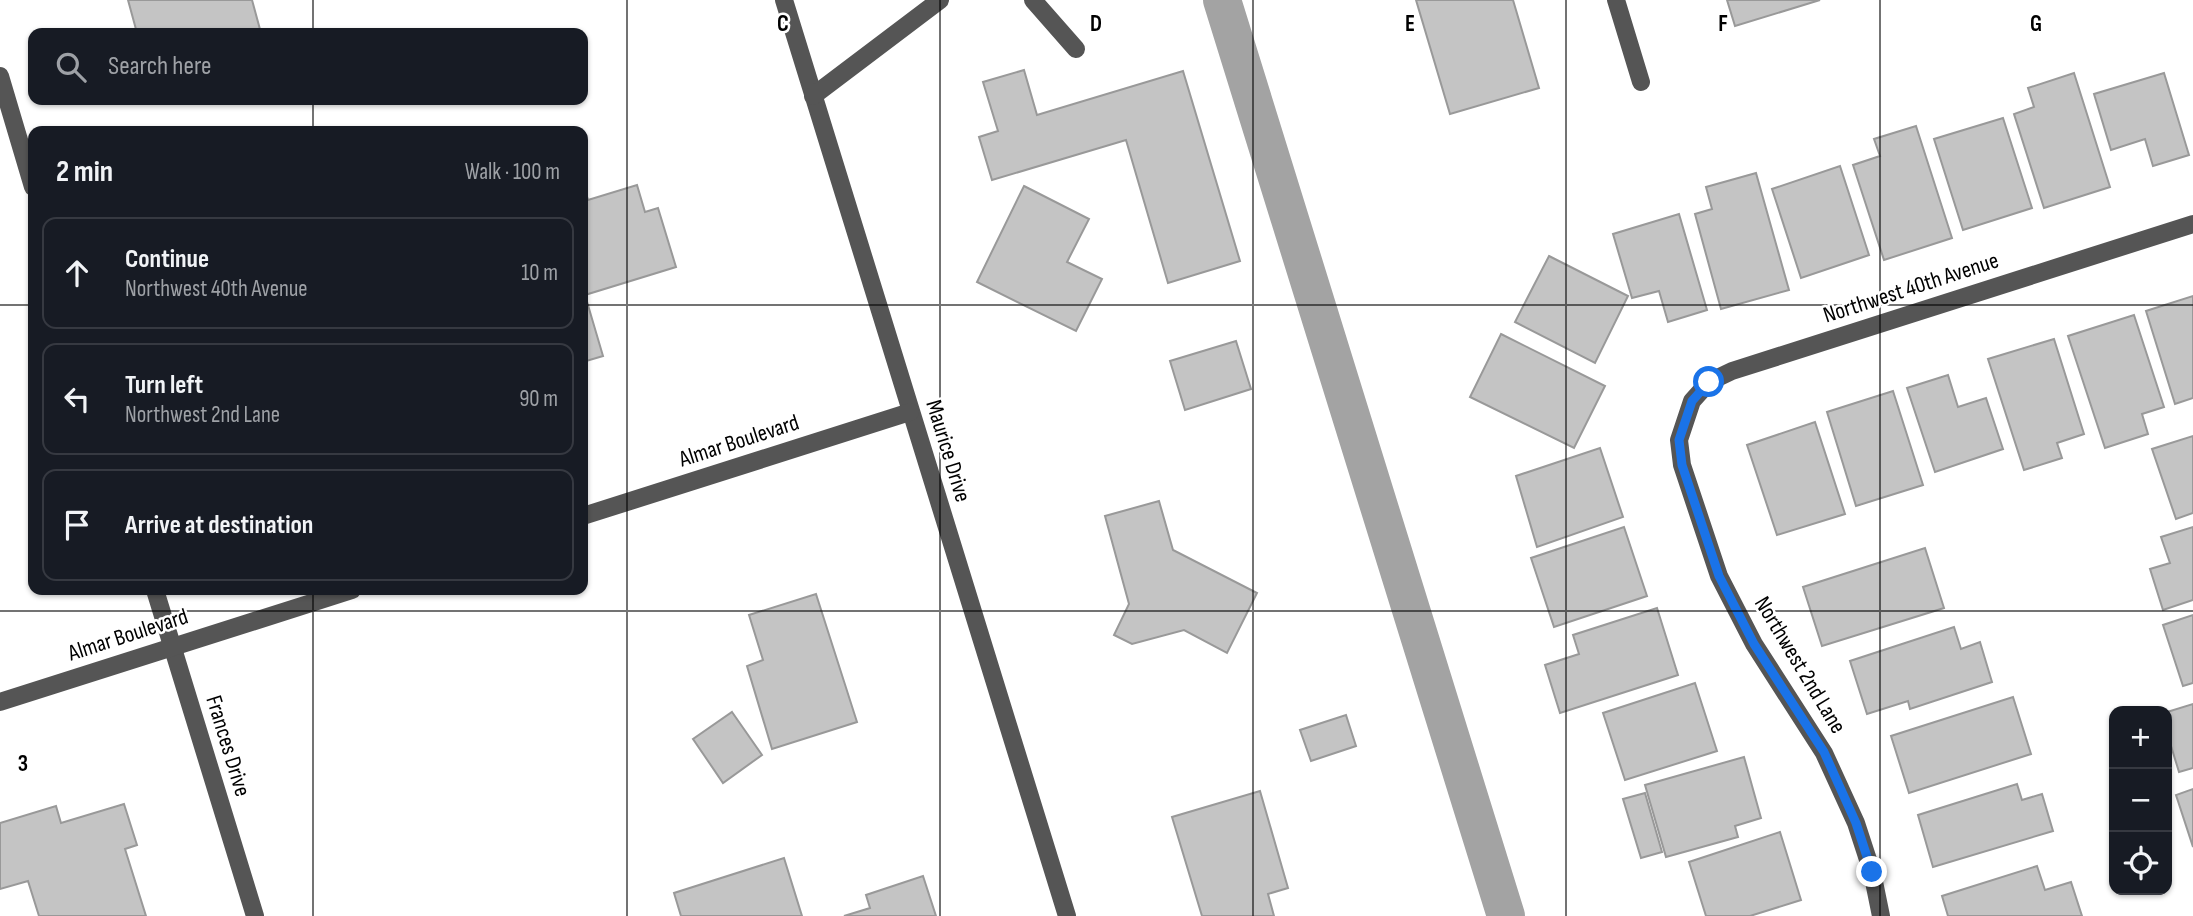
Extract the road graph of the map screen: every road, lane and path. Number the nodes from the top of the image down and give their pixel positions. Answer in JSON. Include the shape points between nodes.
{"nodes":[{"id":1,"x":940,"y":0,"type":"edge"},
{"id":2,"x":1033,"y":0,"type":"edge"},
{"id":3,"x":1616,"y":0,"type":"edge"},
{"id":4,"x":786,"y":1,"type":"edge"},
{"id":5,"x":1076,"y":49,"type":"dead end"},
{"id":6,"x":0,"y":76,"type":"edge"},
{"id":7,"x":1641,"y":82,"type":"dead end"},
{"id":8,"x":813,"y":96,"type":"junction"},
{"id":9,"x":28,"y":170,"type":"edge"},
{"id":10,"x":2193,"y":224,"type":"edge"},
{"id":11,"x":910,"y":412,"type":"junction"},
{"id":12,"x":1679,"y":440,"type":"joint"},
{"id":13,"x":588,"y":514,"type":"edge"},
{"id":14,"x":156,"y":595,"type":"edge"},
{"id":15,"x":336,"y":595,"type":"edge"},
{"id":16,"x":172,"y":647,"type":"junction"},
{"id":17,"x":0,"y":702,"type":"edge"},
{"id":18,"x":255,"y":916,"type":"edge"},
{"id":19,"x":1067,"y":916,"type":"edge"},
{"id":20,"x":1881,"y":916,"type":"edge"}],
"edges":[{"from":1,"to":8,"type":"street"},
{"from":2,"to":5,"type":"street"},
{"from":3,"to":7,"type":"street"},
{"from":4,"to":8,"type":"street","name":"Maurice Drive"},
{"from":6,"to":9,"type":"street"},
{"from":8,"to":11,"type":"street","name":"Maurice Drive"},
{"from":10,"to":12,"type":"street","name":"Northwest 40th Avenue","via":[[1732,371],[1709,382],[1692,401]]},
{"from":11,"to":13,"type":"street","name":"Almar Boulevard"},
{"from":11,"to":19,"type":"street","name":"Maurice Drive"},
{"from":12,"to":20,"type":"street","name":"Northwest 2nd Lane","via":[[1682,465],[1719,576],[1754,644],[1824,752],[1856,823]]},
{"from":14,"to":16,"type":"street","name":"Frances Drive"},
{"from":15,"to":16,"type":"street","name":"Almar Boulevard"},
{"from":16,"to":17,"type":"street","name":"Almar Boulevard"},
{"from":16,"to":18,"type":"street","name":"Frances Drive"}]}
